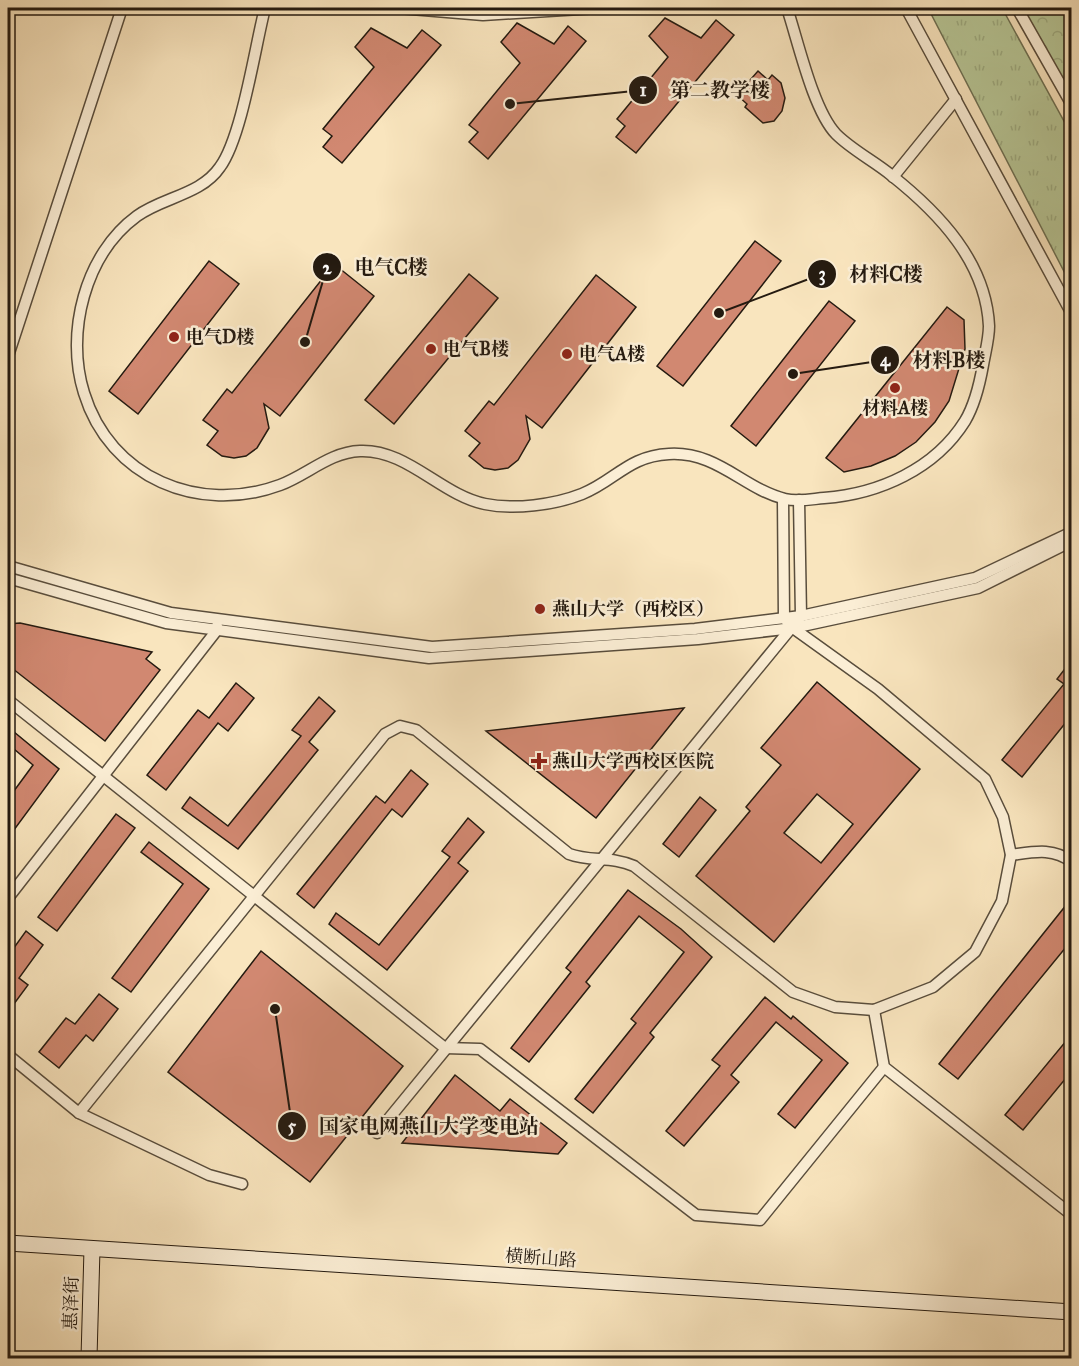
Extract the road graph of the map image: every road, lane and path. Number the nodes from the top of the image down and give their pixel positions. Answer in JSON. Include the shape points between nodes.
{"nodes":[{"id":1,"x":122,"y":8,"type":"edge"},
{"id":2,"x":265,"y":8,"type":"edge"},
{"id":3,"x":399,"y":8,"type":"edge"},
{"id":4,"x":597,"y":8,"type":"edge"},
{"id":5,"x":787,"y":8,"type":"edge"},
{"id":6,"x":906,"y":8,"type":"edge"},
{"id":7,"x":1017,"y":8,"type":"edge"},
{"id":8,"x":956,"y":99,"type":"junction"},
{"id":9,"x":1071,"y":105,"type":"edge"},
{"id":10,"x":893,"y":177,"type":"junction"},
{"id":11,"x":1071,"y":314,"type":"edge"},
{"id":12,"x":8,"y":356,"type":"edge"},
{"id":13,"x":783,"y":499,"type":"junction"},
{"id":14,"x":799,"y":500,"type":"junction"},
{"id":15,"x":1071,"y":535,"type":"edge"},
{"id":16,"x":8,"y":566,"type":"edge"},
{"id":17,"x":8,"y":578,"type":"edge"},
{"id":18,"x":801,"y":616,"type":"junction"},
{"id":19,"x":784,"y":618,"type":"junction"},
{"id":20,"x":218,"y":625,"type":"junction"},
{"id":21,"x":794,"y":628,"type":"junction"},
{"id":22,"x":8,"y":700,"type":"edge"},
{"id":23,"x":102,"y":776,"type":"junction"},
{"id":24,"x":1011,"y":855,"type":"junction"},
{"id":25,"x":601,"y":858,"type":"junction"},
{"id":26,"x":1071,"y":862,"type":"edge"},
{"id":27,"x":8,"y":898,"type":"edge"},
{"id":28,"x":253,"y":898,"type":"junction"},
{"id":29,"x":874,"y":1010,"type":"junction"},
{"id":30,"x":445,"y":1048,"type":"junction"},
{"id":31,"x":8,"y":1055,"type":"edge"},
{"id":32,"x":884,"y":1067,"type":"junction"},
{"id":33,"x":79,"y":1113,"type":"junction"},
{"id":34,"x":377,"y":1133,"type":"dead end"},
{"id":35,"x":242,"y":1184,"type":"dead end"},
{"id":36,"x":1071,"y":1215,"type":"edge"},
{"id":37,"x":8,"y":1244,"type":"edge"},
{"id":38,"x":92,"y":1249,"type":"junction"},
{"id":39,"x":1071,"y":1312,"type":"edge"},
{"id":40,"x":88,"y":1359,"type":"edge"}],
"edges":[{"from":1,"to":12,"type":"street"},
{"from":2,"to":13,"type":"street","via":[[232,144],[219,169],[201,186],[136,217],[112,241],[82,301],[77,362],[83,392],[96,422],[115,449],[166,486],[200,496],[240,497],[284,484],[330,458],[362,450],[395,458],[483,504],[532,506],[582,494],[640,458],[692,453]]},
{"from":3,"to":4,"type":"street","via":[[483,15]]},
{"from":5,"to":10,"type":"street","via":[[822,113],[837,135]]},
{"from":6,"to":8,"type":"street"},
{"from":7,"to":9,"type":"street"},
{"from":8,"to":10,"type":"street"},
{"from":8,"to":11,"type":"street"},
{"from":10,"to":14,"type":"street","via":[[953,231],[979,281],[989,328],[981,377],[965,420],[930,460],[886,486],[837,497]]},
{"from":13,"to":14,"type":"street"},
{"from":13,"to":19,"type":"street"},
{"from":14,"to":18,"type":"street"},
{"from":15,"to":18,"type":"street","via":[[975,578]]},
{"from":15,"to":21,"type":"street","via":[[978,588]]},
{"from":16,"to":20,"type":"street"},
{"from":17,"to":20,"type":"street","via":[[166,623]]},
{"from":18,"to":19,"type":"street"},
{"from":18,"to":21,"type":"street"},
{"from":19,"to":20,"type":"street","via":[[695,629],[432,647]]},
{"from":19,"to":21,"type":"street"},
{"from":20,"to":21,"type":"street","via":[[429,658],[698,639]]},
{"from":20,"to":23,"type":"street"},
{"from":21,"to":24,"type":"street","via":[[878,688],[985,778],[1003,817]]},
{"from":21,"to":25,"type":"street"},
{"from":22,"to":23,"type":"street"},
{"from":23,"to":27,"type":"street"},
{"from":23,"to":28,"type":"street"},
{"from":24,"to":26,"type":"street","via":[[1060,853]]},
{"from":24,"to":29,"type":"street","via":[[1002,900],[975,952],[933,987]]},
{"from":25,"to":28,"type":"street","via":[[582,859],[569,854],[416,730],[400,726],[385,734]]},
{"from":25,"to":29,"type":"street","via":[[634,866],[793,992],[835,1007]]},
{"from":25,"to":30,"type":"street"},
{"from":28,"to":30,"type":"street"},
{"from":28,"to":33,"type":"street"},
{"from":29,"to":32,"type":"street"},
{"from":30,"to":32,"type":"street","via":[[480,1048],[696,1215],[760,1220]]},
{"from":30,"to":34,"type":"street"},
{"from":31,"to":33,"type":"street"},
{"from":32,"to":36,"type":"street"},
{"from":33,"to":35,"type":"street","via":[[209,1175]]},
{"from":37,"to":38,"type":"main road","name":"横断山路"},
{"from":38,"to":39,"type":"main road","name":"横断山路"},
{"from":38,"to":40,"type":"main road","name":"惠泽街"}]}
